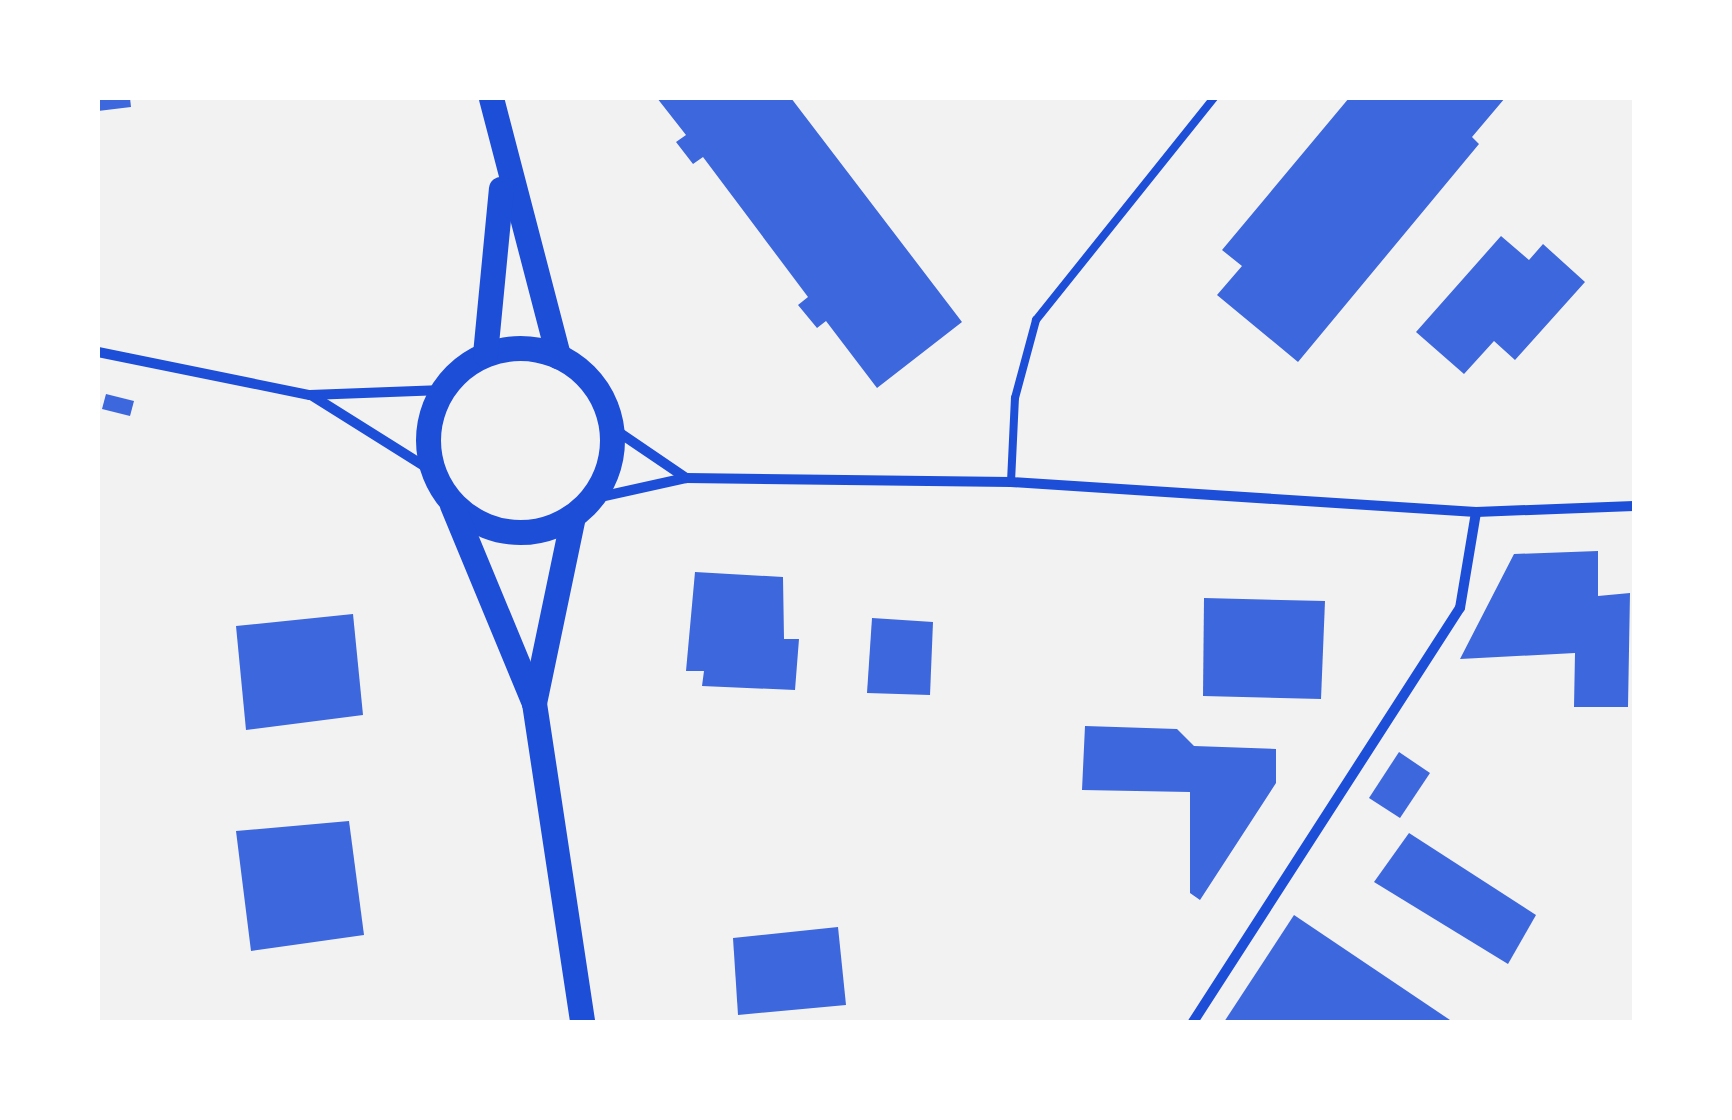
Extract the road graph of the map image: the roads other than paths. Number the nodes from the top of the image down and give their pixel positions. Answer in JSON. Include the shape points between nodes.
{"nodes":[{"id":1,"x":490,"y":98,"type":"edge"},
{"id":2,"x":1214,"y":98,"type":"edge"},
{"id":3,"x":501,"y":164,"type":"junction"},
{"id":4,"x":98,"y":352,"type":"edge"},
{"id":5,"x":485,"y":354,"type":"junction"},
{"id":6,"x":558,"y":356,"type":"junction"},
{"id":7,"x":443,"y":390,"type":"junction"},
{"id":8,"x":310,"y":395,"type":"junction"},
{"id":9,"x":611,"y":427,"type":"junction"},
{"id":10,"x":432,"y":471,"type":"junction"},
{"id":11,"x":686,"y":478,"type":"junction"},
{"id":12,"x":1011,"y":482,"type":"junction"},
{"id":13,"x":452,"y":505,"type":"junction"},
{"id":14,"x":1634,"y":506,"type":"edge"},
{"id":15,"x":582,"y":508,"type":"junction"},
{"id":16,"x":1476,"y":512,"type":"junction"},
{"id":17,"x":534,"y":703,"type":"junction"},
{"id":18,"x":582,"y":1022,"type":"edge"},
{"id":19,"x":1193,"y":1022,"type":"edge"}],
"edges":[{"from":1,"to":3,"type":"main road"},
{"from":2,"to":12,"type":"lane","via":[[1036,320],[1014,398]]},
{"from":3,"to":5,"type":"main road"},
{"from":3,"to":6,"type":"main road"},
{"from":4,"to":8,"type":"street"},
{"from":5,"to":6,"type":"main road","via":[[534,348]]},
{"from":5,"to":7,"type":"main road"},
{"from":6,"to":9,"type":"main road","via":[[584,373]]},
{"from":7,"to":8,"type":"street"},
{"from":7,"to":10,"type":"main road","via":[[426,443]]},
{"from":8,"to":10,"type":"street"},
{"from":9,"to":11,"type":"street"},
{"from":9,"to":15,"type":"main road","via":[[612,453]]},
{"from":10,"to":13,"type":"main road"},
{"from":11,"to":12,"type":"street"},
{"from":11,"to":15,"type":"street"},
{"from":12,"to":16,"type":"street"},
{"from":13,"to":15,"type":"main road","via":[[497,530],[524,532]]},
{"from":13,"to":17,"type":"main road"},
{"from":14,"to":16,"type":"street"},
{"from":15,"to":17,"type":"main road"},
{"from":16,"to":19,"type":"street","via":[[1460,608]]},
{"from":17,"to":18,"type":"main road"}]}
